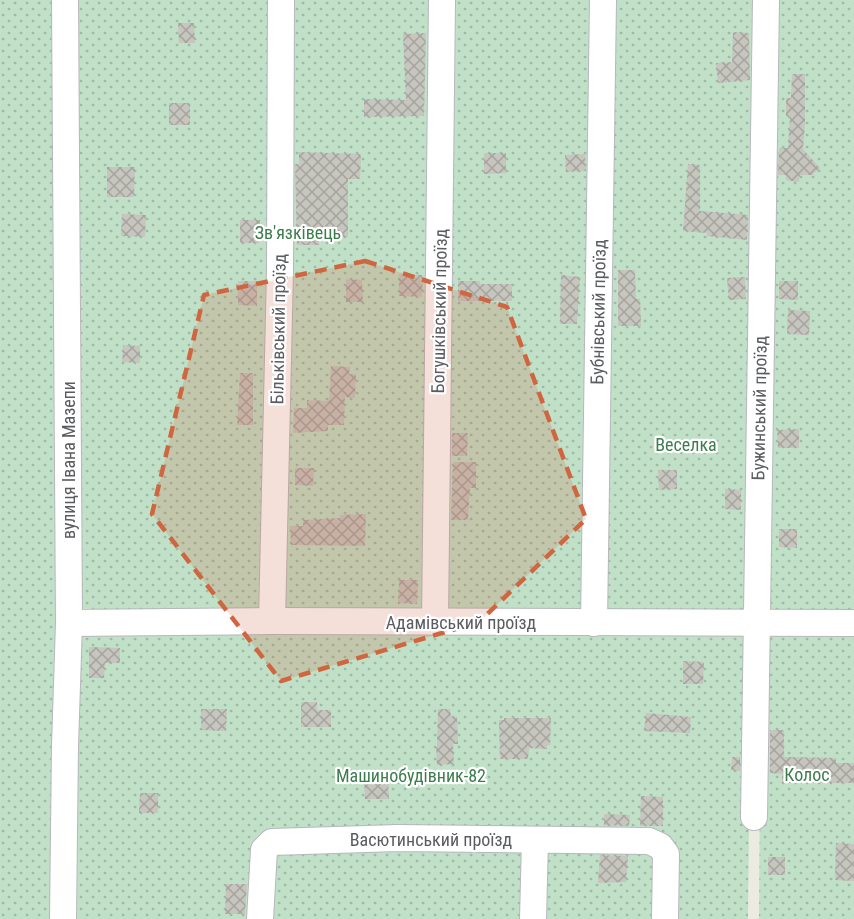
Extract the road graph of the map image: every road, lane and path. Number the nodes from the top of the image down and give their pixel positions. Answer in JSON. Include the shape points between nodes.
{"nodes":[{"id":1,"x":65,"y":0,"type":"edge"},
{"id":2,"x":281,"y":0,"type":"edge"},
{"id":3,"x":442,"y":0,"type":"edge"},
{"id":4,"x":603,"y":0,"type":"edge"},
{"id":5,"x":766,"y":0,"type":"edge"},
{"id":6,"x":272,"y":621,"type":"junction"},
{"id":7,"x":435,"y":622,"type":"junction"},
{"id":8,"x":69,"y":623,"type":"junction"},
{"id":9,"x":755,"y":623,"type":"junction"},
{"id":10,"x":854,"y":623,"type":"edge"},
{"id":11,"x":594,"y":624,"type":"junction"},
{"id":12,"x":754,"y":817,"type":"dead end"},
{"id":13,"x":535,"y":840,"type":"junction"},
{"id":14,"x":63,"y":919,"type":"edge"},
{"id":15,"x":260,"y":919,"type":"edge"},
{"id":16,"x":533,"y":919,"type":"edge"},
{"id":17,"x":665,"y":919,"type":"edge"}],
"edges":[{"from":1,"to":8,"type":"street","name":"вулиця Івана Мазепи"},
{"from":2,"to":6,"type":"street","name":"Більківський проїзд"},
{"from":3,"to":7,"type":"street","name":"Богушківський проїзд"},
{"from":4,"to":11,"type":"street","name":"Бубнівський проїзд"},
{"from":5,"to":9,"type":"street","name":"Бужинський проїзд"},
{"from":6,"to":7,"type":"street","name":"Адамівський проїзд"},
{"from":6,"to":8,"type":"street","name":"Адамівський проїзд"},
{"from":7,"to":11,"type":"street","name":"Адамівський проїзд"},
{"from":8,"to":14,"type":"street","name":"вулиця Івана Мазепи"},
{"from":9,"to":10,"type":"street","name":"Адамівський проїзд"},
{"from":9,"to":11,"type":"street","name":"Адамівський проїзд"},
{"from":9,"to":12,"type":"street","name":"Бужинський проїзд"},
{"from":13,"to":15,"type":"street","name":"Васютинський проїзд","via":[[398,838],[272,842],[264,850]]},
{"from":13,"to":16,"type":"street"},
{"from":13,"to":17,"type":"street","name":"Васютинський проїзд","via":[[649,842],[660,846],[666,854]]}]}
